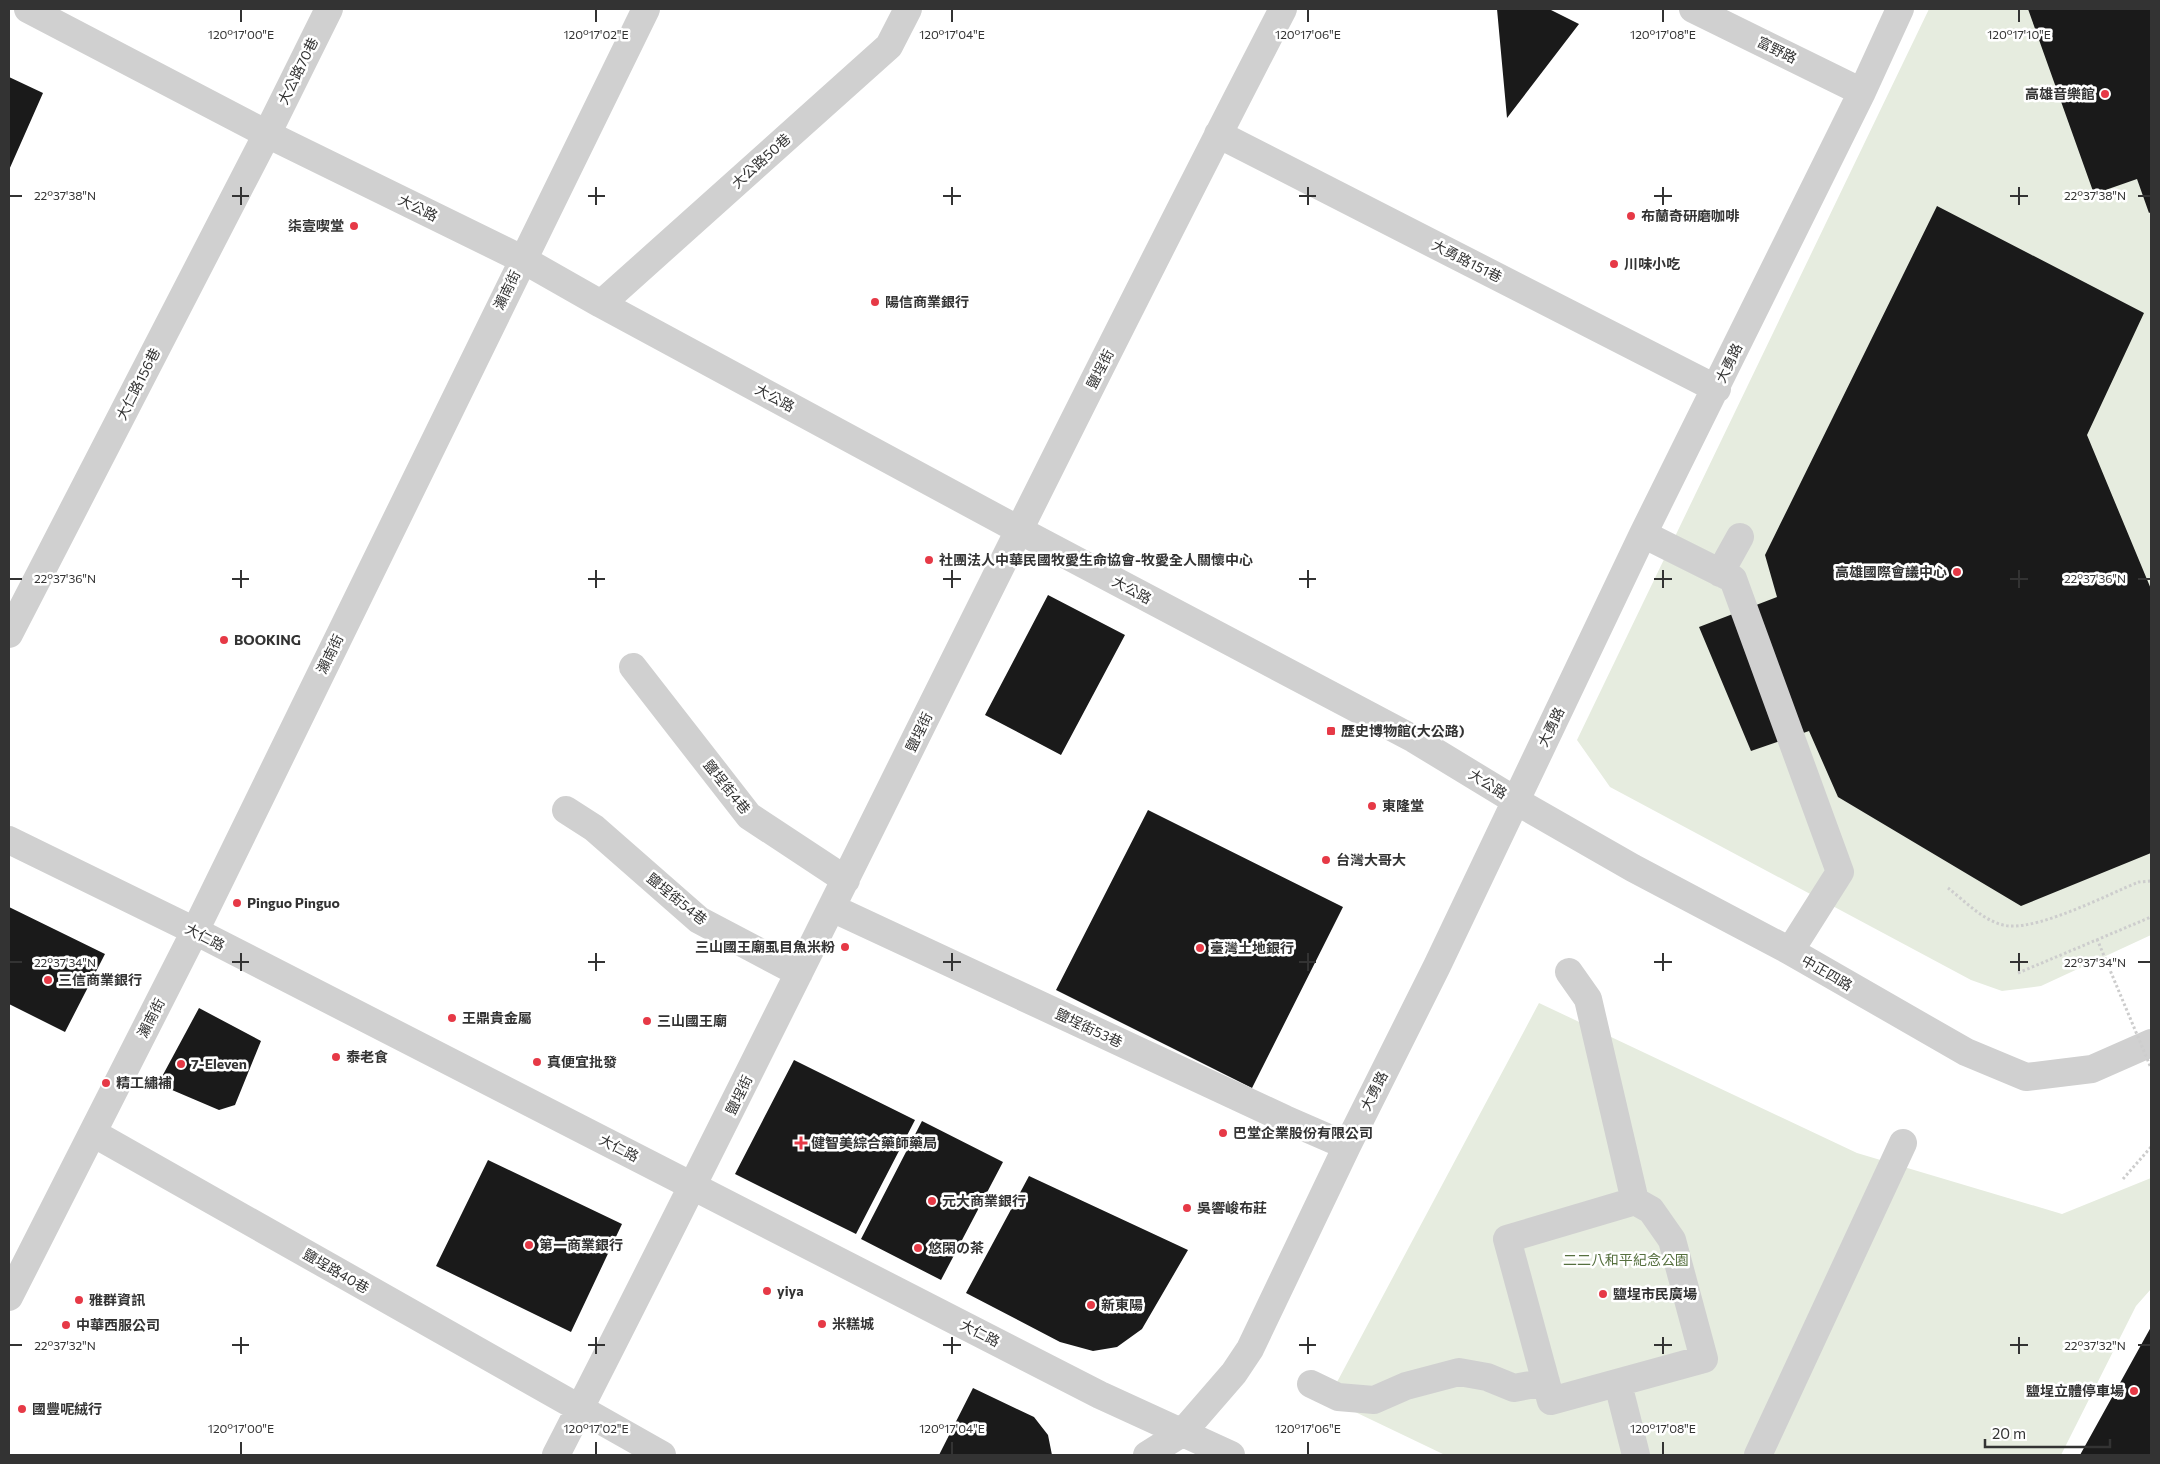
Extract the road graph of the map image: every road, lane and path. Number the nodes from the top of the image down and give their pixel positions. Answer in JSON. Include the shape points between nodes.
{"nodes":[{"id":1,"x":28,"y":9,"type":"edge"},
{"id":2,"x":329,"y":9,"type":"edge"},
{"id":3,"x":646,"y":9,"type":"edge"},
{"id":4,"x":908,"y":9,"type":"edge"},
{"id":5,"x":1283,"y":9,"type":"edge"},
{"id":6,"x":1693,"y":9,"type":"edge"},
{"id":7,"x":1900,"y":9,"type":"edge"},
{"id":8,"x":1862,"y":92,"type":"junction"},
{"id":9,"x":267,"y":134,"type":"junction"},
{"id":10,"x":1218,"y":134,"type":"junction"},
{"id":11,"x":522,"y":259,"type":"junction"},
{"id":12,"x":602,"y":304,"type":"junction"},
{"id":13,"x":1717,"y":388,"type":"junction"},
{"id":14,"x":1020,"y":530,"type":"junction"},
{"id":15,"x":1643,"y":534,"type":"junction"},
{"id":16,"x":1740,"y":537,"type":"dead end"},
{"id":17,"x":1720,"y":573,"type":"junction"},
{"id":18,"x":9,"y":634,"type":"edge"},
{"id":19,"x":633,"y":667,"type":"dead end"},
{"id":20,"x":1516,"y":801,"type":"junction"},
{"id":21,"x":566,"y":810,"type":"dead end"},
{"id":22,"x":9,"y":840,"type":"edge"},
{"id":23,"x":846,"y":880,"type":"junction"},
{"id":24,"x":2151,"y":881,"type":"edge"},
{"id":25,"x":1948,"y":888,"type":"dead end"},
{"id":26,"x":832,"y":908,"type":"junction"},
{"id":27,"x":2151,"y":917,"type":"edge"},
{"id":28,"x":195,"y":931,"type":"junction"},
{"id":29,"x":2097,"y":939,"type":"junction"},
{"id":30,"x":1790,"y":951,"type":"junction"},
{"id":31,"x":1569,"y":972,"type":"dead end"},
{"id":32,"x":799,"y":973,"type":"junction"},
{"id":33,"x":2018,"y":973,"type":"dead end"},
{"id":34,"x":2151,"y":1043,"type":"edge"},
{"id":35,"x":2151,"y":1068,"type":"edge"},
{"id":36,"x":92,"y":1133,"type":"junction"},
{"id":37,"x":1903,"y":1143,"type":"dead end"},
{"id":38,"x":1347,"y":1146,"type":"junction"},
{"id":39,"x":2151,"y":1147,"type":"edge"},
{"id":40,"x":2122,"y":1179,"type":"dead end"},
{"id":41,"x":694,"y":1186,"type":"junction"},
{"id":42,"x":1635,"y":1201,"type":"junction"},
{"id":43,"x":9,"y":1298,"type":"edge"},
{"id":44,"x":1546,"y":1382,"type":"junction"},
{"id":45,"x":1311,"y":1384,"type":"dead end"},
{"id":46,"x":1618,"y":1384,"type":"junction"},
{"id":47,"x":580,"y":1409,"type":"junction"},
{"id":48,"x":1180,"y":1444,"type":"edge"},
{"id":49,"x":556,"y":1455,"type":"edge"},
{"id":50,"x":662,"y":1455,"type":"edge"},
{"id":51,"x":1147,"y":1455,"type":"edge"},
{"id":52,"x":1231,"y":1455,"type":"edge"},
{"id":53,"x":1636,"y":1455,"type":"edge"},
{"id":54,"x":1758,"y":1455,"type":"edge"}],
"edges":[{"from":1,"to":9,"type":"street","name":"大公路"},
{"from":2,"to":9,"type":"street","name":"大公路70巷"},
{"from":3,"to":11,"type":"street","name":"瀨南街"},
{"from":4,"to":12,"type":"street","name":"大公路50巷","via":[[889,46]]},
{"from":5,"to":10,"type":"street","name":"鹽埕街"},
{"from":6,"to":8,"type":"street","name":"富野路"},
{"from":7,"to":8,"type":"street","name":"大勇路"},
{"from":8,"to":13,"type":"street","name":"大勇路"},
{"from":9,"to":11,"type":"street","name":"大公路"},
{"from":9,"to":18,"type":"street","name":"大仁路156巷"},
{"from":10,"to":13,"type":"street","name":"大勇路151巷"},
{"from":10,"to":14,"type":"street","name":"鹽埕街"},
{"from":11,"to":12,"type":"street","name":"大公路"},
{"from":11,"to":28,"type":"street","name":"瀨南街"},
{"from":12,"to":14,"type":"street","name":"大公路"},
{"from":13,"to":15,"type":"street","name":"大勇路"},
{"from":14,"to":20,"type":"street","name":"大公路","via":[[1414,739]]},
{"from":14,"to":23,"type":"street","name":"鹽埕街"},
{"from":15,"to":17,"type":"street"},
{"from":15,"to":20,"type":"street","name":"大勇路"},
{"from":16,"to":17,"type":"street"},
{"from":17,"to":30,"type":"street","via":[[1733,579],[1840,872]]},
{"from":19,"to":23,"type":"street","name":"鹽埕街4巷","via":[[749,816]]},
{"from":20,"to":30,"type":"street","name":"中正四路","via":[[1633,868]]},
{"from":20,"to":38,"type":"street","name":"大勇路"},
{"from":21,"to":32,"type":"street","name":"鹽埕街54巷","via":[[594,828],[699,920]]},
{"from":22,"to":28,"type":"street","name":"大仁路"},
{"from":23,"to":26,"type":"street","name":"鹽埕街"},
{"from":24,"to":25,"type":"path","via":[[2139,882],[2042,921],[2009,926],[1988,918]]},
{"from":26,"to":32,"type":"street","name":"鹽埕街"},
{"from":26,"to":38,"type":"street","name":"鹽埕街53巷"},
{"from":27,"to":29,"type":"path"},
{"from":28,"to":36,"type":"street","name":"瀨南街"},
{"from":28,"to":41,"type":"street","name":"大仁路"},
{"from":29,"to":33,"type":"path"},
{"from":29,"to":35,"type":"path","bridge":true},
{"from":30,"to":34,"type":"street","name":"中正四路","via":[[1966,1052],[2026,1077],[2092,1069]]},
{"from":31,"to":42,"type":"street","via":[[1588,999]]},
{"from":32,"to":41,"type":"street","name":"鹽埕街"},
{"from":36,"to":43,"type":"street","name":"瀨南街"},
{"from":36,"to":47,"type":"street","name":"鹽埕路40巷"},
{"from":37,"to":54,"type":"street"},
{"from":38,"to":48,"type":"street","name":"大勇路","via":[[1250,1349]]},
{"from":39,"to":40,"type":"path"},
{"from":41,"to":47,"type":"street","name":"鹽埕街"},
{"from":41,"to":48,"type":"street","name":"大仁路","via":[[1100,1395]]},
{"from":42,"to":44,"type":"street","via":[[1507,1240]]},
{"from":42,"to":46,"type":"street","via":[[1651,1210],[1672,1240],[1704,1360]]},
{"from":44,"to":45,"type":"street","via":[[1514,1388],[1487,1377],[1459,1372],[1406,1386],[1374,1400],[1338,1397]]},
{"from":44,"to":46,"type":"street","via":[[1552,1401]]},
{"from":46,"to":53,"type":"street"},
{"from":47,"to":49,"type":"street","name":"鹽埕街"},
{"from":47,"to":50,"type":"street","name":"鹽埕路40巷"},
{"from":48,"to":51,"type":"street","name":"大勇路"},
{"from":48,"to":52,"type":"street","name":"大仁路"}]}
